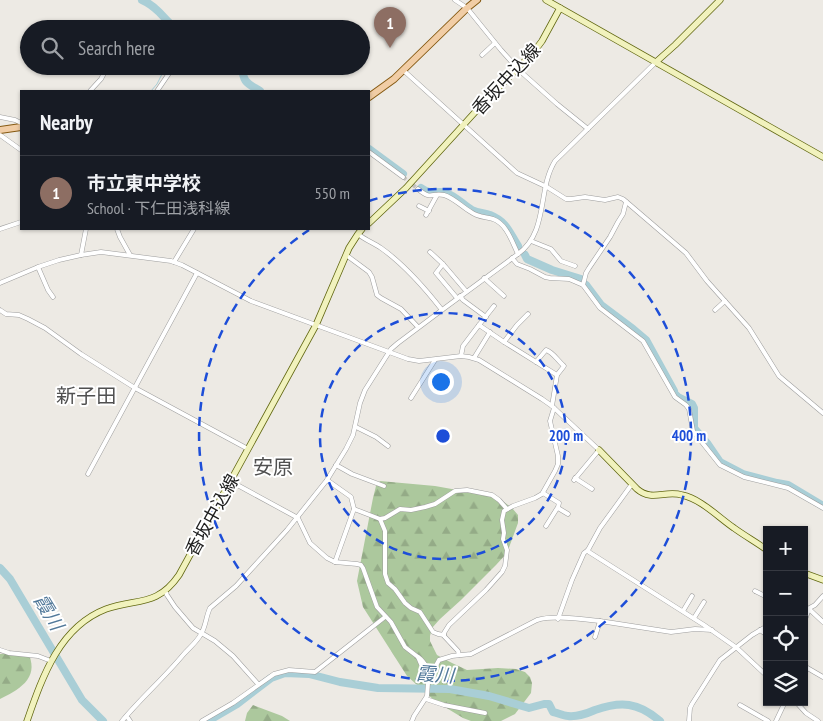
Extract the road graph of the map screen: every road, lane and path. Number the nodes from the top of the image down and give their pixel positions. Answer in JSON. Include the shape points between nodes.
{"nodes":[{"id":1,"x":454,"y":0,"type":"edge"},
{"id":2,"x":477,"y":0,"type":"edge"},
{"id":3,"x":546,"y":0,"type":"edge"},
{"id":4,"x":720,"y":0,"type":"edge"},
{"id":5,"x":467,"y":8,"type":"junction"},
{"id":6,"x":560,"y":8,"type":"junction"},
{"id":7,"x":495,"y":43,"type":"junction"},
{"id":8,"x":482,"y":55,"type":"dead end"},
{"id":9,"x":656,"y":62,"type":"junction"},
{"id":10,"x":518,"y":68,"type":"junction"},
{"id":11,"x":403,"y":70,"type":"junction"},
{"id":12,"x":103,"y":75,"type":"edge"},
{"id":13,"x":168,"y":75,"type":"edge"},
{"id":14,"x":91,"y":90,"type":"edge"},
{"id":15,"x":158,"y":90,"type":"edge"},
{"id":16,"x":370,"y":96,"type":"edge"},
{"id":17,"x":0,"y":117,"type":"edge"},
{"id":18,"x":20,"y":122,"type":"edge"},
{"id":19,"x":464,"y":125,"type":"junction"},
{"id":20,"x":20,"y":127,"type":"edge"},
{"id":21,"x":588,"y":129,"type":"junction"},
{"id":22,"x":0,"y":130,"type":"edge"},
{"id":23,"x":0,"y":135,"type":"edge"},
{"id":24,"x":20,"y":149,"type":"edge"},
{"id":25,"x":370,"y":153,"type":"edge"},
{"id":26,"x":823,"y":157,"type":"edge"},
{"id":27,"x":403,"y":177,"type":"tunnel mouth"},
{"id":28,"x":546,"y":186,"type":"junction"},
{"id":29,"x":418,"y":189,"type":"tunnel mouth"},
{"id":30,"x":437,"y":195,"type":"junction"},
{"id":31,"x":626,"y":202,"type":"junction"},
{"id":32,"x":419,"y":206,"type":"dead end"},
{"id":33,"x":20,"y":222,"type":"edge"},
{"id":34,"x":370,"y":222,"type":"edge"},
{"id":35,"x":1,"y":228,"type":"edge"},
{"id":36,"x":86,"y":230,"type":"edge"},
{"id":37,"x":117,"y":230,"type":"edge"},
{"id":38,"x":193,"y":230,"type":"edge"},
{"id":39,"x":361,"y":230,"type":"edge"},
{"id":40,"x":358,"y":234,"type":"junction"},
{"id":41,"x":531,"y":241,"type":"junction"},
{"id":42,"x":430,"y":252,"type":"dead end"},
{"id":43,"x":518,"y":254,"type":"junction"},
{"id":44,"x":81,"y":255,"type":"junction"},
{"id":45,"x":130,"y":255,"type":"junction"},
{"id":46,"x":346,"y":255,"type":"junction"},
{"id":47,"x":512,"y":258,"type":"junction"},
{"id":48,"x":174,"y":262,"type":"junction"},
{"id":49,"x":443,"y":264,"type":"junction"},
{"id":50,"x":575,"y":266,"type":"dead end"},
{"id":51,"x":38,"y":267,"type":"junction"},
{"id":52,"x":197,"y":273,"type":"junction"},
{"id":53,"x":484,"y":278,"type":"junction"},
{"id":54,"x":0,"y":283,"type":"edge"},
{"id":55,"x":583,"y":285,"type":"junction"},
{"id":56,"x":466,"y":291,"type":"junction"},
{"id":57,"x":504,"y":296,"type":"dead end"},
{"id":58,"x":53,"y":297,"type":"dead end"},
{"id":59,"x":459,"y":297,"type":"junction"},
{"id":60,"x":725,"y":301,"type":"junction"},
{"id":61,"x":494,"y":306,"type":"dead end"},
{"id":62,"x":0,"y":310,"type":"edge"},
{"id":63,"x":442,"y":310,"type":"junction"},
{"id":64,"x":715,"y":310,"type":"dead end"},
{"id":65,"x":528,"y":314,"type":"dead end"},
{"id":66,"x":486,"y":317,"type":"junction"},
{"id":67,"x":316,"y":325,"type":"junction"},
{"id":68,"x":479,"y":325,"type":"junction"},
{"id":69,"x":418,"y":328,"type":"junction"},
{"id":70,"x":490,"y":332,"type":"junction"},
{"id":71,"x":504,"y":342,"type":"junction"},
{"id":72,"x":389,"y":352,"type":"junction"},
{"id":73,"x":461,"y":356,"type":"junction"},
{"id":74,"x":474,"y":358,"type":"junction"},
{"id":75,"x":435,"y":360,"type":"junction"},
{"id":76,"x":536,"y":362,"type":"junction"},
{"id":77,"x":557,"y":375,"type":"junction"},
{"id":78,"x":135,"y":388,"type":"junction"},
{"id":79,"x":411,"y":398,"type":"dead end"},
{"id":80,"x":553,"y":407,"type":"junction"},
{"id":81,"x":823,"y":413,"type":"edge"},
{"id":82,"x":356,"y":427,"type":"junction"},
{"id":83,"x":388,"y":446,"type":"dead end"},
{"id":84,"x":248,"y":449,"type":"junction"},
{"id":85,"x":599,"y":450,"type":"junction"},
{"id":86,"x":336,"y":465,"type":"junction"},
{"id":87,"x":88,"y":474,"type":"dead end"},
{"id":88,"x":327,"y":480,"type":"junction"},
{"id":89,"x":230,"y":481,"type":"junction"},
{"id":90,"x":632,"y":484,"type":"junction"},
{"id":91,"x":384,"y":486,"type":"dead end"},
{"id":92,"x":592,"y":489,"type":"dead end"},
{"id":93,"x":543,"y":493,"type":"junction"},
{"id":94,"x":558,"y":508,"type":"junction"},
{"id":95,"x":823,"y":508,"type":"edge"},
{"id":96,"x":354,"y":509,"type":"junction"},
{"id":97,"x":507,"y":509,"type":"junction"},
{"id":98,"x":568,"y":514,"type":"dead end"},
{"id":99,"x":297,"y":517,"type":"junction"},
{"id":100,"x":380,"y":519,"type":"junction"},
{"id":101,"x":546,"y":526,"type":"dead end"},
{"id":102,"x":763,"y":547,"type":"edge"},
{"id":103,"x":588,"y":550,"type":"junction"},
{"id":104,"x":335,"y":562,"type":"junction"},
{"id":105,"x":808,"y":574,"type":"edge"},
{"id":106,"x":823,"y":580,"type":"edge"},
{"id":107,"x":166,"y":591,"type":"junction"},
{"id":108,"x":755,"y":591,"type":"dead end"},
{"id":109,"x":763,"y":595,"type":"edge"},
{"id":110,"x":692,"y":596,"type":"dead end"},
{"id":111,"x":823,"y":596,"type":"edge"},
{"id":112,"x":704,"y":602,"type":"dead end"},
{"id":113,"x":808,"y":609,"type":"edge"},
{"id":114,"x":683,"y":611,"type":"junction"},
{"id":115,"x":808,"y":611,"type":"edge"},
{"id":116,"x":385,"y":617,"type":"junction"},
{"id":117,"x":558,"y":618,"type":"junction"},
{"id":118,"x":694,"y":618,"type":"junction"},
{"id":119,"x":600,"y":621,"type":"junction"},
{"id":120,"x":823,"y":622,"type":"edge"},
{"id":121,"x":763,"y":628,"type":"edge"},
{"id":122,"x":712,"y":630,"type":"junction"},
{"id":123,"x":760,"y":630,"type":"junction"},
{"id":124,"x":763,"y":632,"type":"edge"},
{"id":125,"x":202,"y":633,"type":"junction"},
{"id":126,"x":444,"y":635,"type":"junction"},
{"id":127,"x":595,"y":637,"type":"dead end"},
{"id":128,"x":737,"y":648,"type":"junction"},
{"id":129,"x":0,"y":650,"type":"edge"},
{"id":130,"x":459,"y":655,"type":"junction"},
{"id":131,"x":418,"y":657,"type":"junction"},
{"id":132,"x":52,"y":660,"type":"junction"},
{"id":133,"x":808,"y":668,"type":"edge"},
{"id":134,"x":763,"y":672,"type":"edge"},
{"id":135,"x":823,"y":677,"type":"edge"},
{"id":136,"x":258,"y":684,"type":"junction"},
{"id":137,"x":426,"y":699,"type":"junction"},
{"id":138,"x":740,"y":705,"type":"dead end"},
{"id":139,"x":783,"y":706,"type":"edge"},
{"id":140,"x":800,"y":706,"type":"edge"},
{"id":141,"x":485,"y":713,"type":"dead end"},
{"id":142,"x":27,"y":721,"type":"edge"},
{"id":143,"x":122,"y":721,"type":"edge"},
{"id":144,"x":202,"y":721,"type":"edge"},
{"id":145,"x":412,"y":721,"type":"edge"},
{"id":146,"x":689,"y":721,"type":"edge"},
{"id":147,"x":768,"y":721,"type":"edge"},
{"id":148,"x":776,"y":721,"type":"edge"},
{"id":149,"x":818,"y":721,"type":"edge"}],
"edges":[{"from":1,"to":5,"type":"street"},
{"from":2,"to":5,"type":"main road"},
{"from":3,"to":6,"type":"main road"},
{"from":4,"to":9,"type":"main road"},
{"from":5,"to":7,"type":"street"},
{"from":5,"to":11,"type":"main road"},
{"from":6,"to":9,"type":"main road"},
{"from":6,"to":10,"type":"main road","name":"香坂中込線","via":[[542,41]]},
{"from":7,"to":8,"type":"street"},
{"from":7,"to":10,"type":"street"},
{"from":9,"to":21,"type":"street"},
{"from":9,"to":26,"type":"main road"},
{"from":10,"to":19,"type":"main road","name":"香坂中込線"},
{"from":10,"to":21,"type":"street"},
{"from":11,"to":16,"type":"main road"},
{"from":11,"to":19,"type":"street"},
{"from":12,"to":14,"type":"street"},
{"from":13,"to":15,"type":"street"},
{"from":17,"to":18,"type":"street"},
{"from":19,"to":28,"type":"street","via":[[514,171]]},
{"from":19,"to":34,"type":"main road","name":"香坂中込線"},
{"from":20,"to":22,"type":"main road"},
{"from":21,"to":28,"type":"street","via":[[555,161]]},
{"from":23,"to":24,"type":"street"},
{"from":25,"to":27,"type":"street"},
{"from":28,"to":31,"type":"street","via":[[566,199],[620,197]]},
{"from":28,"to":41,"type":"street"},
{"from":29,"to":30,"type":"street","via":[[426,196]]},
{"from":30,"to":32,"type":"street","via":[[427,213]]},
{"from":30,"to":43,"type":"street","via":[[444,195],[472,214],[500,223]]},
{"from":31,"to":55,"type":"street","via":[[624,214],[589,268]]},
{"from":31,"to":60,"type":"street","via":[[686,253]]},
{"from":33,"to":35,"type":"street"},
{"from":36,"to":44,"type":"street"},
{"from":37,"to":45,"type":"street"},
{"from":38,"to":48,"type":"street"},
{"from":39,"to":40,"type":"main road","name":"香坂中込線"},
{"from":40,"to":46,"type":"main road","name":"香坂中込線"},
{"from":40,"to":63,"type":"street","via":[[406,269]]},
{"from":41,"to":43,"type":"street"},
{"from":41,"to":50,"type":"street","via":[[551,249],[561,261]]},
{"from":42,"to":49,"type":"street"},
{"from":43,"to":47,"type":"street"},
{"from":44,"to":45,"type":"street","via":[[101,252]]},
{"from":44,"to":51,"type":"street"},
{"from":45,"to":48,"type":"street"},
{"from":46,"to":67,"type":"main road","name":"香坂中込線"},
{"from":46,"to":69,"type":"street","via":[[369,272],[377,295],[401,309]]},
{"from":47,"to":53,"type":"street"},
{"from":47,"to":55,"type":"street","via":[[517,264],[545,277],[569,279]]},
{"from":48,"to":52,"type":"street"},
{"from":49,"to":56,"type":"street"},
{"from":49,"to":59,"type":"street","via":[[436,273]]},
{"from":51,"to":54,"type":"street"},
{"from":51,"to":58,"type":"street"},
{"from":52,"to":67,"type":"street","via":[[251,301]]},
{"from":52,"to":78,"type":"street"},
{"from":53,"to":56,"type":"street"},
{"from":53,"to":57,"type":"street"},
{"from":55,"to":95,"type":"street","via":[[600,308],[643,341],[675,397],[689,409],[693,431],[717,462],[744,477],[788,488]]},
{"from":56,"to":59,"type":"street"},
{"from":59,"to":63,"type":"street"},
{"from":59,"to":66,"type":"street"},
{"from":60,"to":64,"type":"street"},
{"from":60,"to":81,"type":"street","via":[[750,328],[779,376]]},
{"from":61,"to":66,"type":"street"},
{"from":62,"to":78,"type":"street","via":[[28,318]]},
{"from":63,"to":69,"type":"street"},
{"from":65,"to":71,"type":"street"},
{"from":66,"to":68,"type":"street"},
{"from":67,"to":72,"type":"street"},
{"from":67,"to":84,"type":"main road","name":"香坂中込線"},
{"from":68,"to":70,"type":"street"},
{"from":68,"to":73,"type":"street","via":[[463,346]]},
{"from":69,"to":72,"type":"street"},
{"from":70,"to":71,"type":"street"},
{"from":70,"to":74,"type":"street"},
{"from":71,"to":76,"type":"street"},
{"from":72,"to":75,"type":"street","via":[[415,361]]},
{"from":72,"to":82,"type":"street","via":[[362,397]]},
{"from":73,"to":74,"type":"street"},
{"from":73,"to":75,"type":"street"},
{"from":74,"to":80,"type":"street"},
{"from":75,"to":79,"type":"street"},
{"from":76,"to":77,"type":"street"},
{"from":76,"to":77,"type":"street","via":[[546,350],[551,352],[564,366]]},
{"from":77,"to":80,"type":"street"},
{"from":78,"to":84,"type":"street"},
{"from":78,"to":87,"type":"street"},
{"from":80,"to":85,"type":"street"},
{"from":80,"to":93,"type":"street","via":[[550,421],[558,464]]},
{"from":82,"to":83,"type":"street"},
{"from":82,"to":86,"type":"street"},
{"from":84,"to":89,"type":"main road","name":"香坂中込線"},
{"from":85,"to":90,"type":"main road"},
{"from":85,"to":92,"type":"street","via":[[575,479]]},
{"from":86,"to":88,"type":"street"},
{"from":86,"to":91,"type":"street"},
{"from":88,"to":96,"type":"street","via":[[351,497]]},
{"from":88,"to":99,"type":"street"},
{"from":89,"to":99,"type":"street"},
{"from":89,"to":107,"type":"main road","name":"香坂中込線","via":[[179,575]]},
{"from":90,"to":102,"type":"main road","via":[[647,495],[678,494],[693,499]]},
{"from":90,"to":103,"type":"street"},
{"from":93,"to":94,"type":"street","via":[[559,503]]},
{"from":93,"to":97,"type":"street"},
{"from":94,"to":98,"type":"street"},
{"from":94,"to":101,"type":"street"},
{"from":96,"to":100,"type":"street"},
{"from":96,"to":104,"type":"street"},
{"from":97,"to":100,"type":"street","via":[[492,494],[460,490],[425,508],[400,510]]},
{"from":97,"to":126,"type":"street","via":[[502,520],[507,555],[502,572],[449,625]]},
{"from":99,"to":104,"type":"street","via":[[314,547]]},
{"from":99,"to":125,"type":"street","via":[[236,586],[210,608]]},
{"from":100,"to":126,"type":"street","via":[[385,531],[384,562],[388,583],[405,603],[420,612],[433,632]]},
{"from":103,"to":114,"type":"street"},
{"from":103,"to":117,"type":"street","via":[[572,580]]},
{"from":104,"to":116,"type":"street","via":[[361,565],[377,607]]},
{"from":105,"to":106,"type":"main road"},
{"from":107,"to":125,"type":"street","via":[[192,628]]},
{"from":107,"to":132,"type":"main road","via":[[150,599],[113,607],[91,616],[67,637]]},
{"from":108,"to":109,"type":"street"},
{"from":110,"to":114,"type":"street"},
{"from":111,"to":113,"type":"street"},
{"from":112,"to":118,"type":"street"},
{"from":114,"to":118,"type":"street"},
{"from":115,"to":120,"type":"street"},
{"from":116,"to":131,"type":"street","via":[[405,647]]},
{"from":116,"to":136,"type":"street","via":[[315,672],[284,671]]},
{"from":117,"to":119,"type":"street"},
{"from":117,"to":130,"type":"street","via":[[536,620],[471,654]]},
{"from":118,"to":122,"type":"street"},
{"from":119,"to":122,"type":"street","via":[[671,632]]},
{"from":119,"to":127,"type":"street"},
{"from":121,"to":123,"type":"street"},
{"from":122,"to":128,"type":"street"},
{"from":123,"to":124,"type":"street"},
{"from":123,"to":128,"type":"street"},
{"from":125,"to":136,"type":"street","via":[[233,656]]},
{"from":125,"to":143,"type":"street"},
{"from":126,"to":130,"type":"street"},
{"from":128,"to":134,"type":"street"},
{"from":128,"to":146,"type":"street","via":[[716,665],[690,708]]},
{"from":129,"to":132,"type":"street"},
{"from":130,"to":131,"type":"street","via":[[438,660],[432,671]]},
{"from":131,"to":137,"type":"street","via":[[428,686]]},
{"from":132,"to":142,"type":"main road"},
{"from":133,"to":135,"type":"street"},
{"from":136,"to":144,"type":"street"},
{"from":137,"to":141,"type":"street"},
{"from":137,"to":145,"type":"street"},
{"from":138,"to":147,"type":"street"},
{"from":139,"to":148,"type":"street"},
{"from":140,"to":149,"type":"street"}]}
